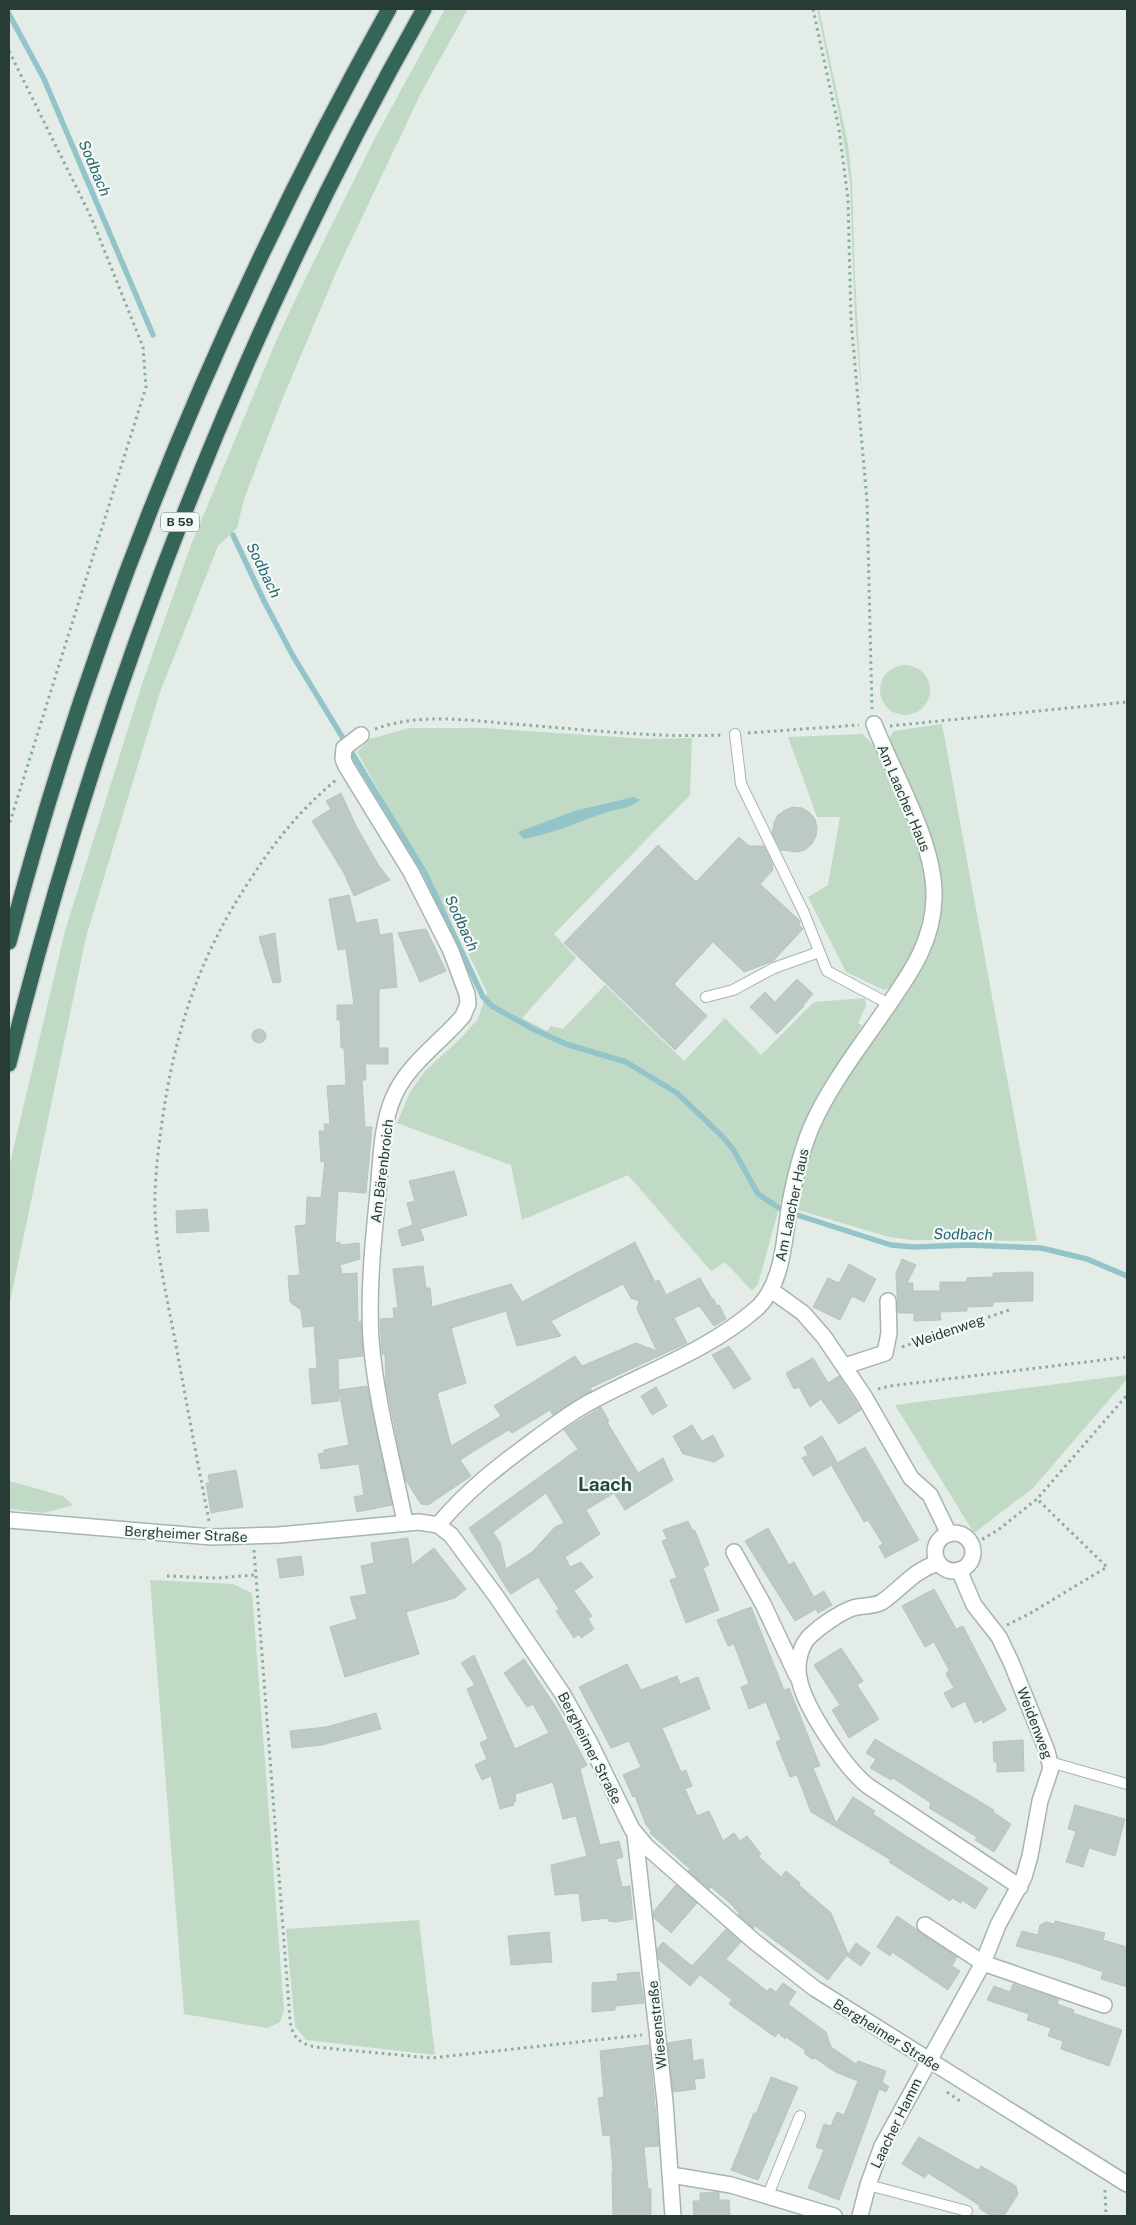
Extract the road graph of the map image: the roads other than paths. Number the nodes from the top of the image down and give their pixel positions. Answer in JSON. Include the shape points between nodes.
{"nodes":[{"id":1,"x":389,"y":9,"type":"edge"},
{"id":2,"x":424,"y":9,"type":"edge"},
{"id":3,"x":874,"y":724,"type":"road end"},
{"id":4,"x":734,"y":734,"type":"dead end"},
{"id":5,"x":352,"y":741,"type":"dead end"},
{"id":6,"x":9,"y":942,"type":"edge"},
{"id":7,"x":819,"y":952,"type":"junction"},
{"id":8,"x":706,"y":997,"type":"dead end"},
{"id":9,"x":889,"y":1004,"type":"junction"},
{"id":10,"x":9,"y":1064,"type":"edge"},
{"id":11,"x":771,"y":1290,"type":"junction"},
{"id":12,"x":888,"y":1301,"type":"dead end"},
{"id":13,"x":845,"y":1366,"type":"junction"},
{"id":14,"x":9,"y":1520,"type":"edge"},
{"id":15,"x":405,"y":1522,"type":"junction"},
{"id":16,"x":438,"y":1526,"type":"junction"},
{"id":17,"x":949,"y":1534,"type":"junction"},
{"id":18,"x":734,"y":1552,"type":"dead end"},
{"id":19,"x":938,"y":1563,"type":"junction"},
{"id":20,"x":959,"y":1570,"type":"junction"},
{"id":21,"x":799,"y":1679,"type":"junction"},
{"id":22,"x":1050,"y":1762,"type":"junction"},
{"id":23,"x":1127,"y":1784,"type":"edge"},
{"id":24,"x":635,"y":1835,"type":"junction"},
{"id":25,"x":1020,"y":1887,"type":"junction"},
{"id":26,"x":924,"y":1925,"type":"dead end"},
{"id":27,"x":983,"y":1963,"type":"junction"},
{"id":28,"x":1104,"y":2005,"type":"dead end"},
{"id":29,"x":928,"y":2060,"type":"junction"},
{"id":30,"x":800,"y":2116,"type":"dead end"},
{"id":31,"x":671,"y":2176,"type":"junction"},
{"id":32,"x":1127,"y":2184,"type":"edge"},
{"id":33,"x":868,"y":2185,"type":"junction"},
{"id":34,"x":768,"y":2196,"type":"junction"},
{"id":35,"x":968,"y":2211,"type":"dead end"},
{"id":36,"x":673,"y":2216,"type":"edge"},
{"id":37,"x":834,"y":2216,"type":"edge"},
{"id":38,"x":860,"y":2216,"type":"edge"}],
"edges":[{"from":1,"to":6,"type":"highway","number":"B 59","via":[[278,222],[178,443],[82,699]]},
{"from":2,"to":10,"type":"highway","number":"B 59","via":[[323,198],[247,360],[197,479],[141,625],[102,740],[62,867]]},
{"from":3,"to":9,"type":"street","name":"Am Laacher Haus","via":[[925,841],[934,884],[932,917],[922,952]]},
{"from":4,"to":7,"type":"lane","via":[[741,784],[804,913]]},
{"from":5,"to":15,"type":"street","name":"Am Bärenbroich","via":[[343,754],[348,770],[419,886],[451,951],[468,997],[463,1016],[406,1077],[394,1096],[382,1158],[370,1287],[372,1342],[381,1406]]},
{"from":7,"to":8,"type":"lane","via":[[774,968],[733,990]]},
{"from":7,"to":9,"type":"lane","via":[[827,971]]},
{"from":9,"to":11,"type":"street","name":"Am Laacher Haus","via":[[830,1091],[807,1137]]},
{"from":11,"to":13,"type":"street","via":[[812,1322]]},
{"from":11,"to":16,"type":"street","name":"Am Laacher Haus","via":[[757,1307],[718,1336],[571,1414],[483,1478]]},
{"from":12,"to":13,"type":"street","via":[[889,1333],[885,1353]]},
{"from":13,"to":17,"type":"street","via":[[911,1478],[934,1501]]},
{"from":14,"to":15,"type":"street","name":"Bergheimer Straße","via":[[212,1537],[253,1537]]},
{"from":15,"to":16,"type":"street","name":"Bergheimer Straße"},
{"from":16,"to":24,"type":"street","name":"Bergheimer Straße","via":[[451,1535],[464,1552],[562,1693]]},
{"from":17,"to":19,"type":"street","via":[[936,1546]]},
{"from":17,"to":20,"type":"street","via":[[960,1534],[972,1546],[969,1563]]},
{"from":18,"to":21,"type":"street"},
{"from":19,"to":20,"type":"street","via":[[948,1570]]},
{"from":19,"to":21,"type":"street","via":[[915,1575],[882,1602],[853,1608],[812,1634],[801,1654]]},
{"from":20,"to":22,"type":"street","name":"Weidenweg","via":[[974,1605],[994,1631],[1011,1662]]},
{"from":21,"to":25,"type":"street","via":[[827,1735],[853,1774]]},
{"from":22,"to":23,"type":"lane"},
{"from":22,"to":25,"type":"street","name":"Weidenweg","via":[[1050,1774],[1036,1816],[1030,1856]]},
{"from":24,"to":29,"type":"street","name":"Bergheimer Straße","via":[[790,1970],[828,1998]]},
{"from":24,"to":31,"type":"street","name":"Wiesenstraße"},
{"from":25,"to":27,"type":"street","name":"Weidenweg","via":[[998,1926]]},
{"from":26,"to":27,"type":"street"},
{"from":27,"to":28,"type":"street"},
{"from":27,"to":29,"type":"street","name":"Weidenweg"},
{"from":29,"to":32,"type":"street","name":"Bergheimer Straße"},
{"from":29,"to":33,"type":"street","name":"Laacher Hamm","via":[[882,2146]]},
{"from":30,"to":34,"type":"lane"},
{"from":31,"to":34,"type":"street","via":[[719,2183]]},
{"from":31,"to":36,"type":"street","name":"Wiesenstraße"},
{"from":33,"to":35,"type":"lane"},
{"from":33,"to":38,"type":"street","name":"Laacher Hamm"},
{"from":34,"to":37,"type":"street"}]}
